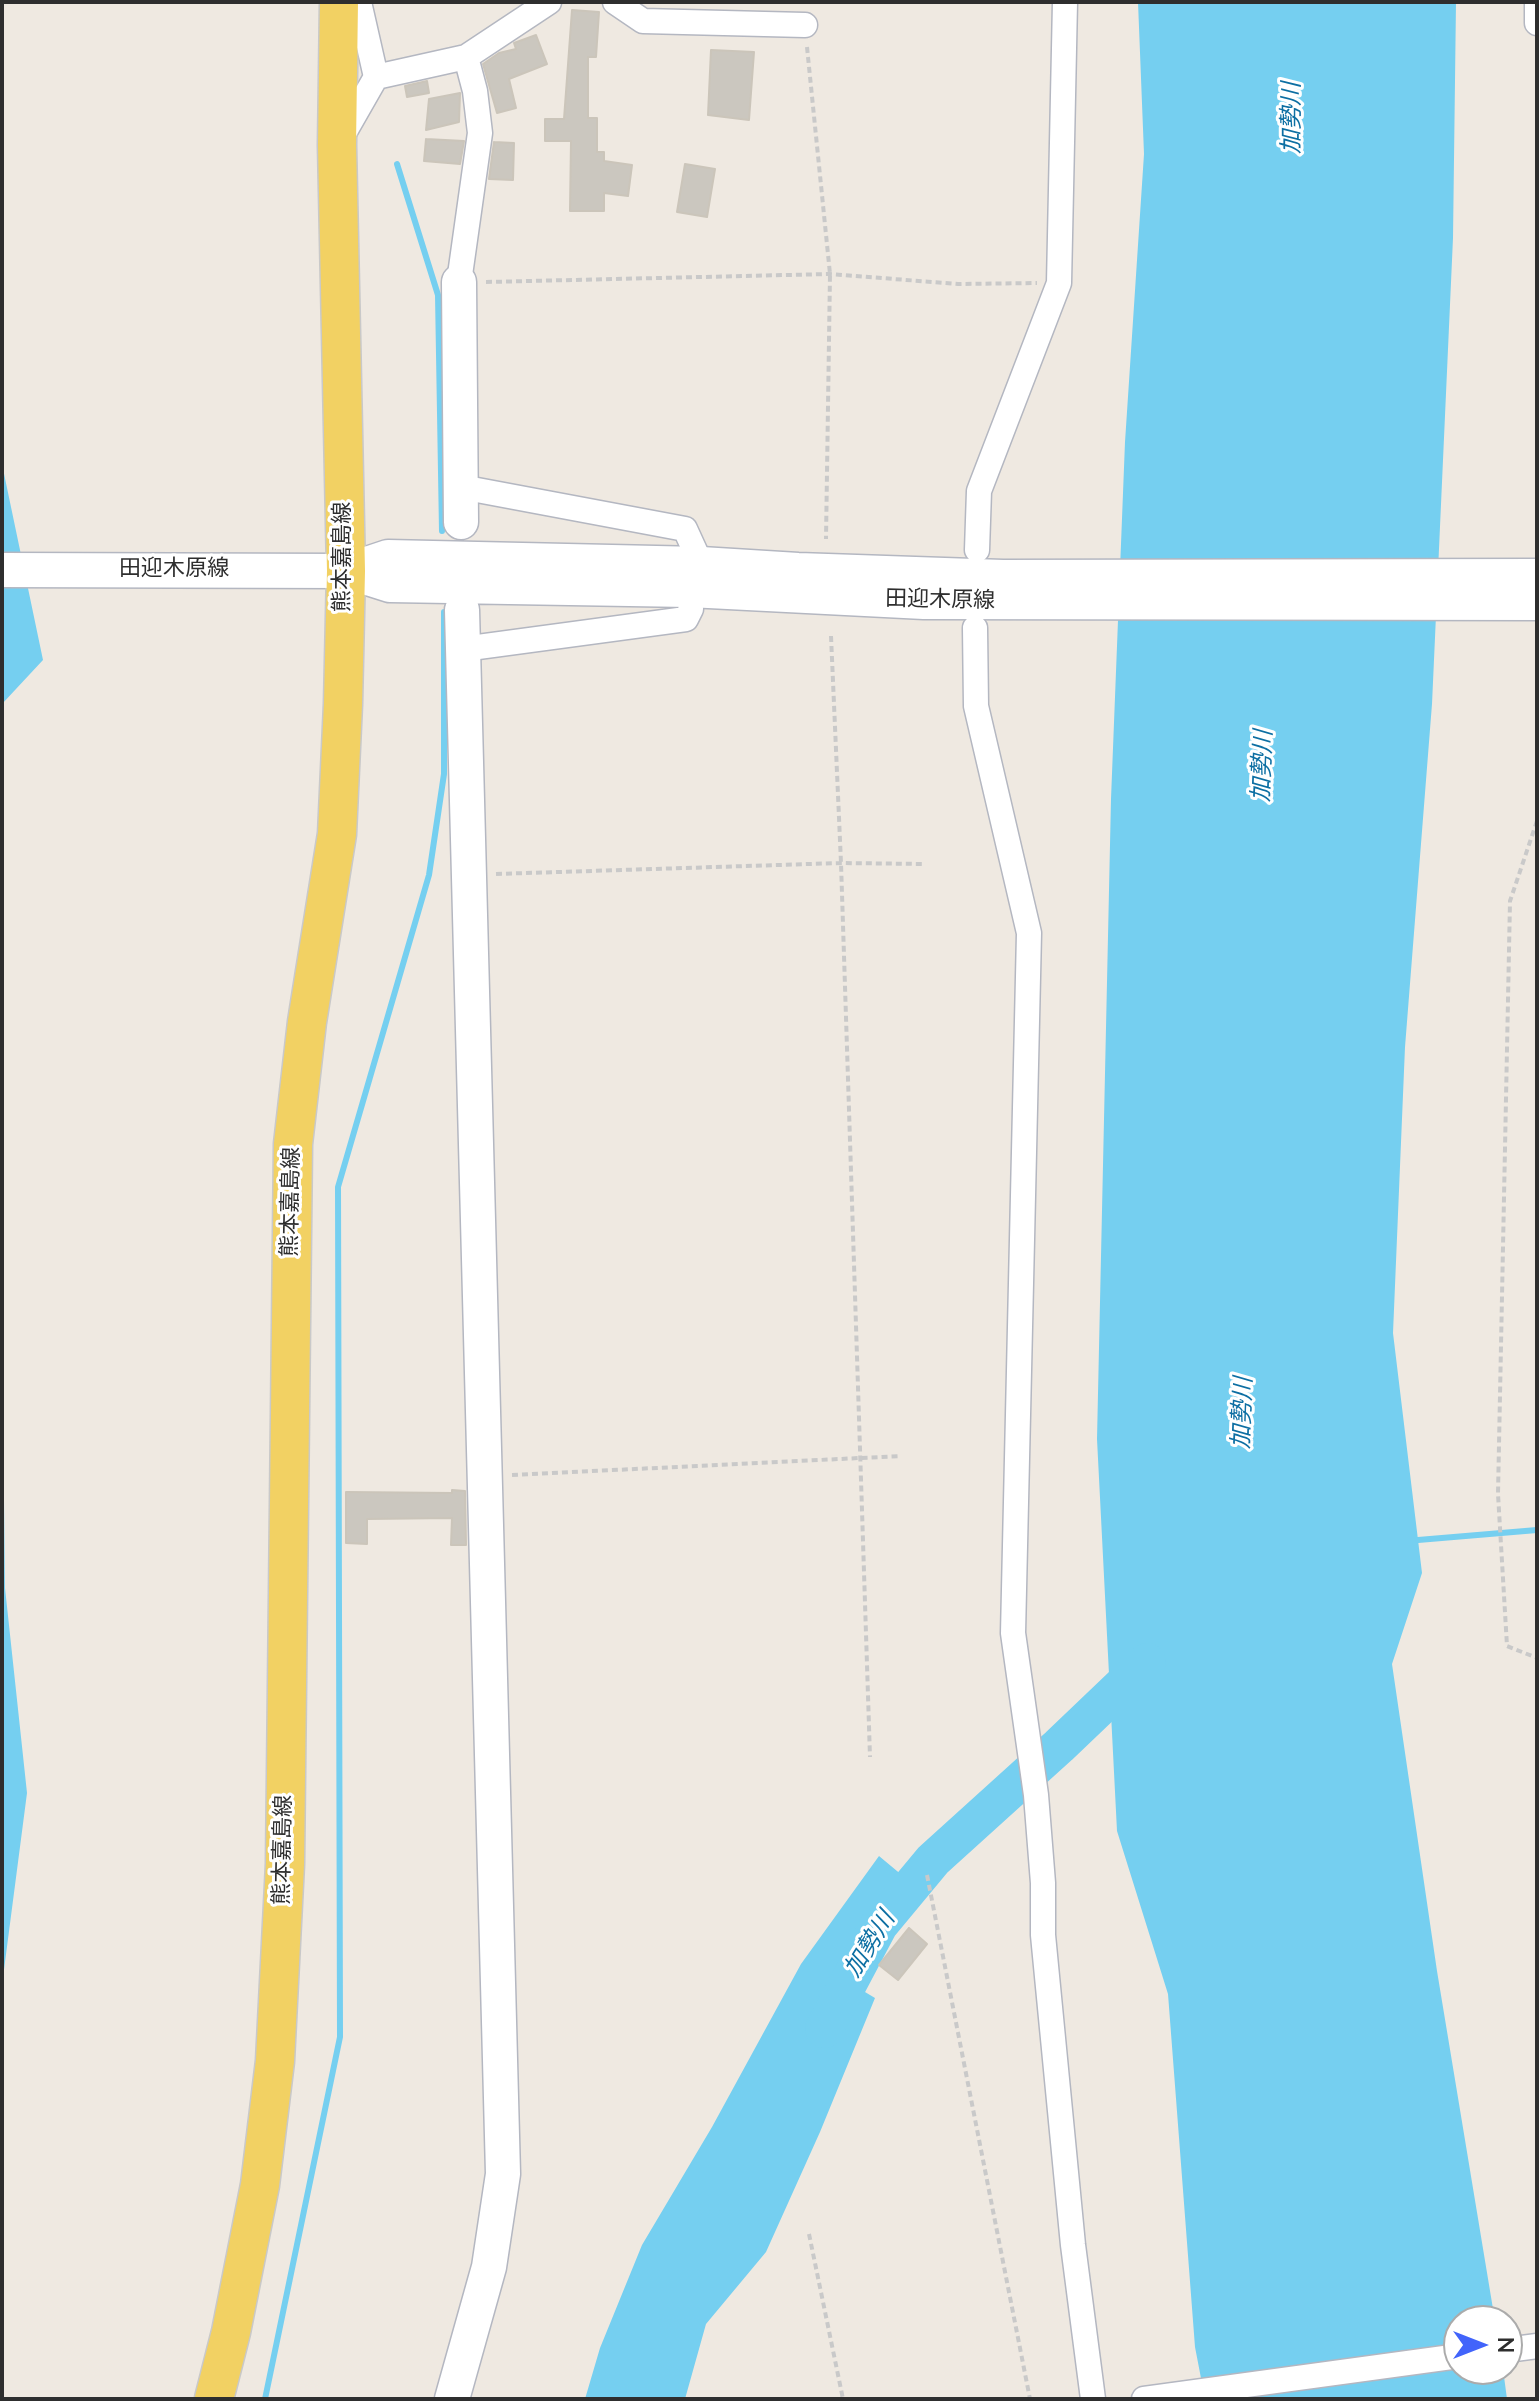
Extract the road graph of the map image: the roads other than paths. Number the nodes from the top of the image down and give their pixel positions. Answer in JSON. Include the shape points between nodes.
{"nodes":[{"id":1,"x":339,"y":2,"type":"edge"},
{"id":2,"x":359,"y":2,"type":"edge"},
{"id":3,"x":549,"y":2,"type":"edge"},
{"id":4,"x":615,"y":2,"type":"edge"},
{"id":5,"x":1065,"y":2,"type":"edge"},
{"id":6,"x":1537,"y":2,"type":"edge"},
{"id":7,"x":1537,"y":23,"type":"edge"},
{"id":8,"x":805,"y":25,"type":"road end"},
{"id":9,"x":466,"y":57,"type":"junction"},
{"id":10,"x":376,"y":77,"type":"junction"},
{"id":11,"x":337,"y":145,"type":"junction"},
{"id":12,"x":459,"y":282,"type":"joint"},
{"id":13,"x":461,"y":487,"type":"junction"},
{"id":14,"x":461,"y":522,"type":"dead end"},
{"id":15,"x":977,"y":550,"type":"dead end"},
{"id":16,"x":2,"y":570,"type":"edge"},
{"id":17,"x":346,"y":571,"type":"junction"},
{"id":18,"x":1537,"y":576,"type":"edge"},
{"id":19,"x":695,"y":577,"type":"junction"},
{"id":20,"x":1459,"y":589,"type":"junction"},
{"id":21,"x":1537,"y":603,"type":"edge"},
{"id":22,"x":462,"y":610,"type":"dead end"},
{"id":23,"x":975,"y":628,"type":"dead end"},
{"id":24,"x":463,"y":649,"type":"junction"},
{"id":25,"x":1443,"y":2358,"type":"edge"},
{"id":26,"x":214,"y":2399,"type":"edge"},
{"id":27,"x":452,"y":2399,"type":"edge"},
{"id":28,"x":1093,"y":2399,"type":"edge"},
{"id":29,"x":1144,"y":2399,"type":"edge"}],
"edges":[{"from":1,"to":11,"type":"main road","name":"熊本嘉島線"},
{"from":2,"to":10,"type":"street"},
{"from":3,"to":9,"type":"street"},
{"from":4,"to":8,"type":"street","via":[[643,21]]},
{"from":5,"to":15,"type":"street","via":[[1059,283],[979,491]]},
{"from":6,"to":7,"type":"street"},
{"from":9,"to":10,"type":"street"},
{"from":9,"to":12,"type":"street","via":[[480,133]]},
{"from":10,"to":11,"type":"street"},
{"from":11,"to":17,"type":"main road","name":"熊本嘉島線"},
{"from":12,"to":13,"type":"street"},
{"from":13,"to":14,"type":"street"},
{"from":13,"to":19,"type":"street","via":[[685,529]]},
{"from":16,"to":17,"type":"street","name":"田迎木原線"},
{"from":17,"to":19,"type":"street","name":"田迎木原線","via":[[390,585]]},
{"from":17,"to":26,"type":"main road","name":"熊本嘉島線","via":[[337,834],[293,1144],[285,1864],[275,2061],[260,2185]]},
{"from":18,"to":20,"type":"street","name":"田迎木原線"},
{"from":19,"to":20,"type":"street","name":"田迎木原線","via":[[924,602],[1032,590]]},
{"from":19,"to":24,"type":"street","via":[[686,619]]},
{"from":20,"to":21,"type":"street","name":"田迎木原線"},
{"from":22,"to":24,"type":"street"},
{"from":23,"to":28,"type":"street","via":[[976,706],[1029,933],[1013,1633],[1036,1795],[1045,1951]]},
{"from":24,"to":27,"type":"street","via":[[503,2174],[489,2267]]},
{"from":25,"to":29,"type":"street"}]}
